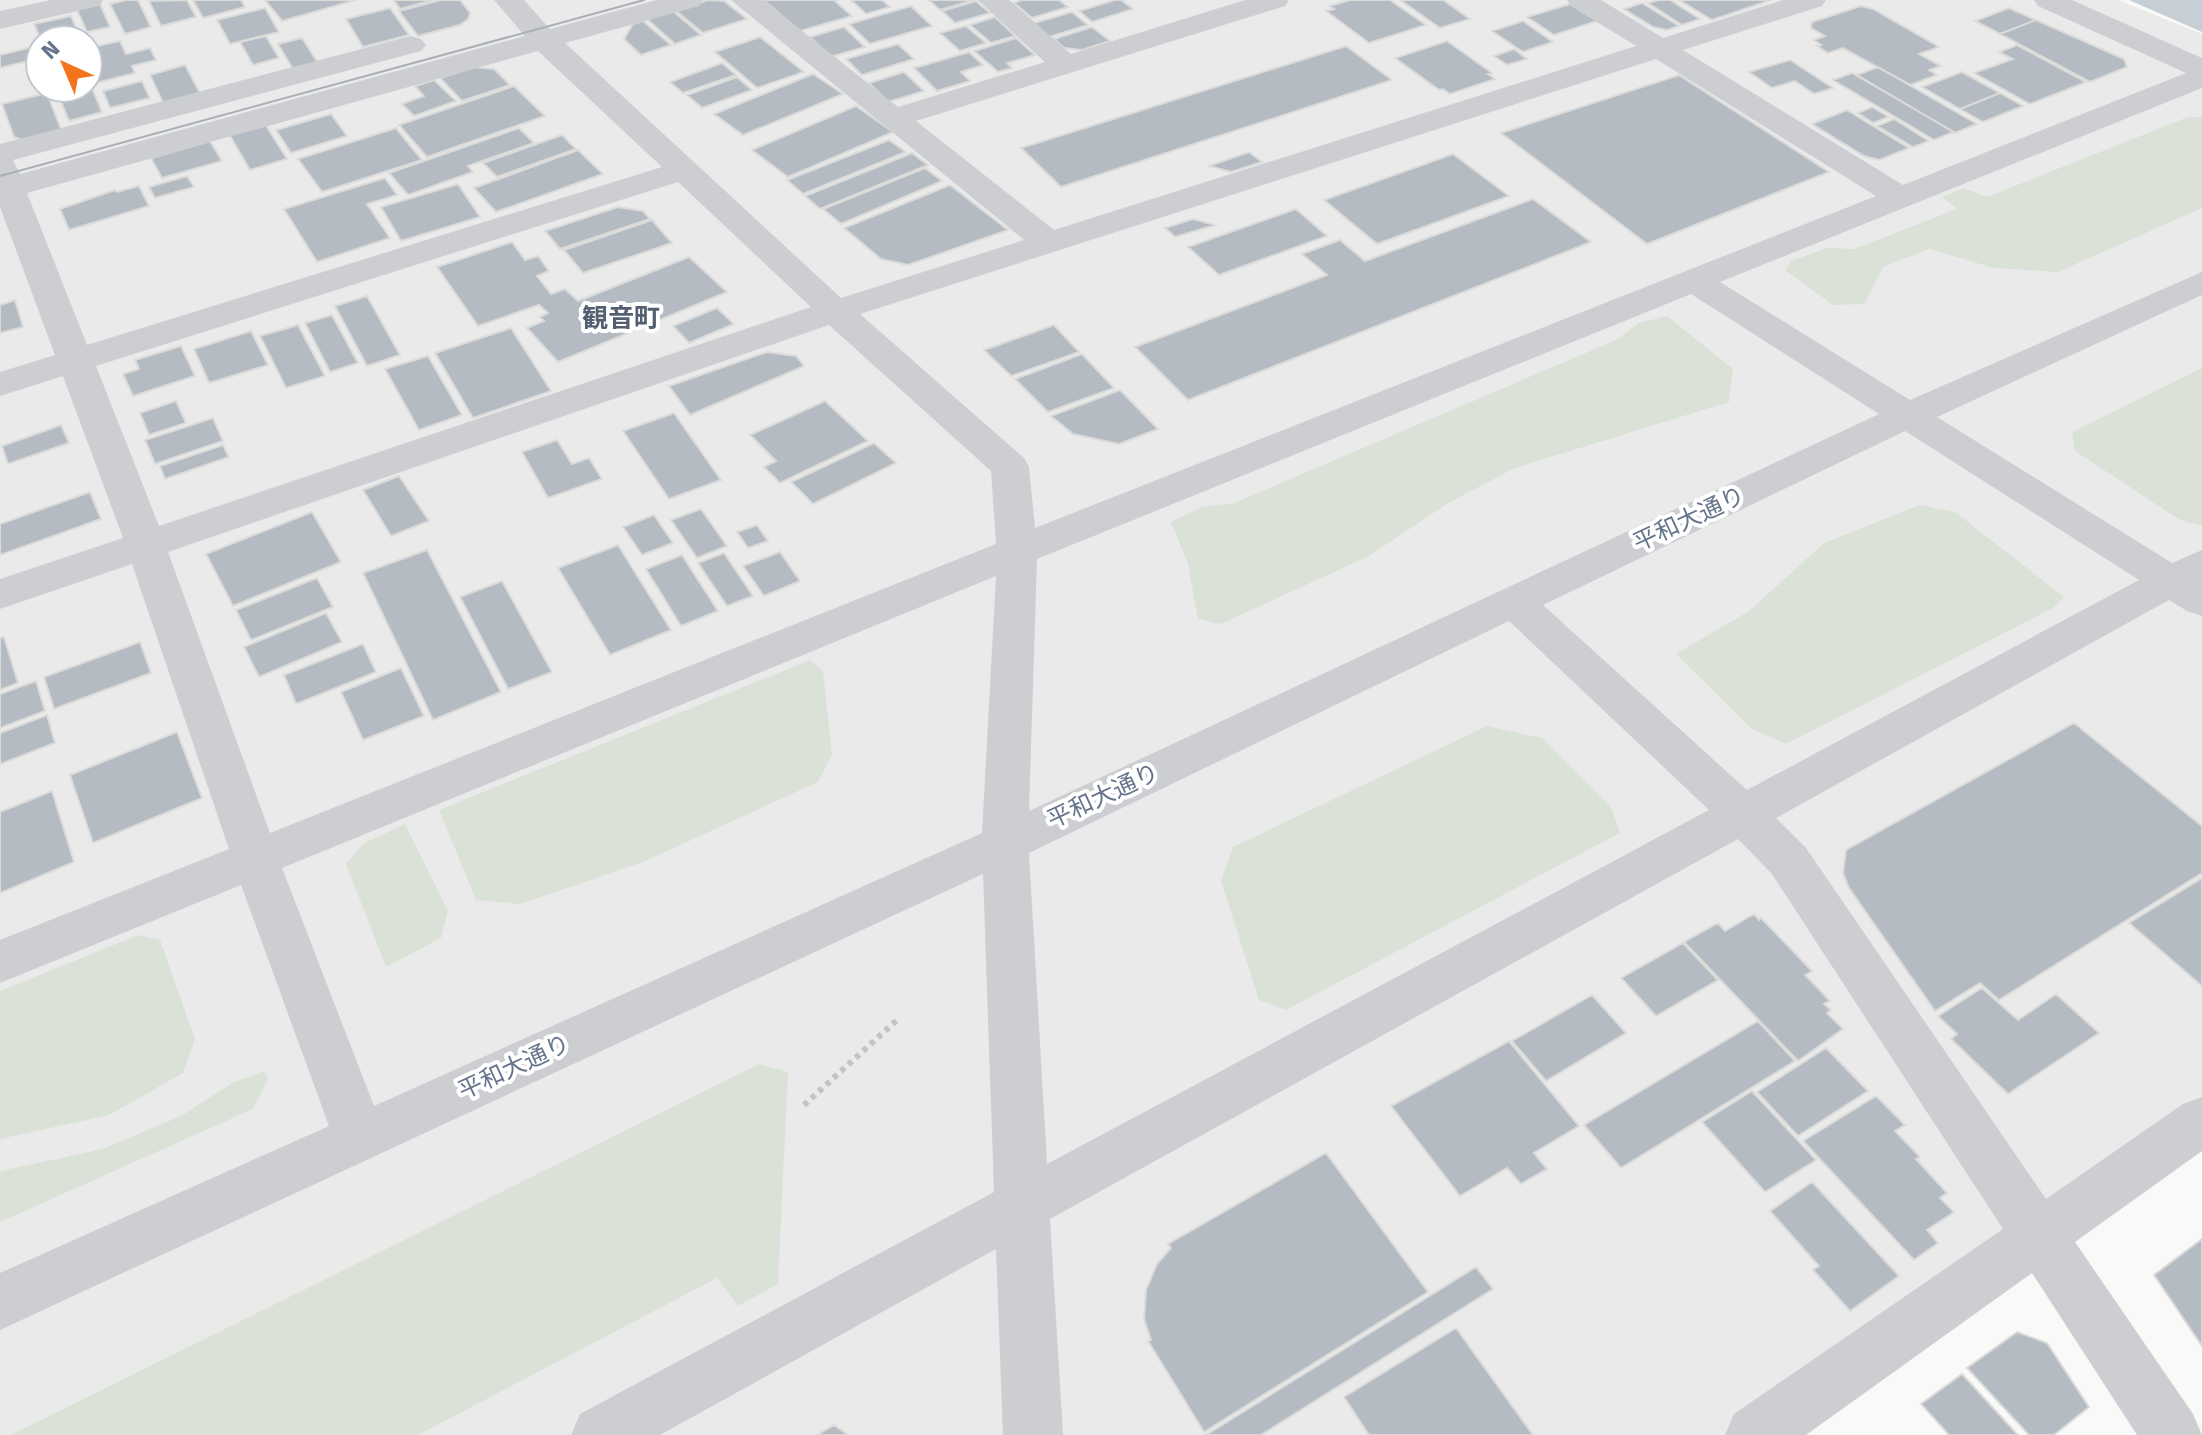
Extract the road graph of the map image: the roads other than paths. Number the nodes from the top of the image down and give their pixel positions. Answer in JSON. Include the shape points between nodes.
{"nodes":[{"id":1,"x":89,"y":0,"type":"edge"},
{"id":2,"x":689,"y":0,"type":"edge"},
{"id":3,"x":745,"y":0,"type":"edge"},
{"id":4,"x":992,"y":0,"type":"edge"},
{"id":5,"x":1275,"y":0,"type":"edge"},
{"id":6,"x":1581,"y":0,"type":"edge"},
{"id":7,"x":1812,"y":0,"type":"edge"},
{"id":8,"x":2048,"y":0,"type":"edge"},
{"id":9,"x":557,"y":6,"type":"dead end"},
{"id":10,"x":517,"y":19,"type":"edge"},
{"id":11,"x":0,"y":20,"type":"edge"},
{"id":12,"x":439,"y":37,"type":"dead end"},
{"id":13,"x":1659,"y":51,"type":"junction"},
{"id":14,"x":1066,"y":65,"type":"junction"},
{"id":15,"x":2202,"y":69,"type":"edge"},
{"id":16,"x":2202,"y":77,"type":"edge"},
{"id":17,"x":895,"y":118,"type":"junction"},
{"id":18,"x":685,"y":170,"type":"junction"},
{"id":19,"x":2,"y":174,"type":"edge"},
{"id":20,"x":1899,"y":196,"type":"junction"},
{"id":21,"x":1050,"y":244,"type":"junction"},
{"id":22,"x":1692,"y":280,"type":"junction"},
{"id":23,"x":2202,"y":282,"type":"edge"},
{"id":24,"x":835,"y":311,"type":"junction"},
{"id":25,"x":75,"y":361,"type":"junction"},
{"id":26,"x":0,"y":384,"type":"edge"},
{"id":27,"x":1905,"y":416,"type":"junction"},
{"id":28,"x":146,"y":545,"type":"junction"},
{"id":29,"x":1017,"y":551,"type":"junction"},
{"id":30,"x":2191,"y":582,"type":"edge"},
{"id":31,"x":0,"y":594,"type":"edge"},
{"id":32,"x":1514,"y":602,"type":"junction"},
{"id":33,"x":1743,"y":814,"type":"junction"},
{"id":34,"x":1005,"y":843,"type":"junction"},
{"id":35,"x":255,"y":858,"type":"junction"},
{"id":36,"x":0,"y":962,"type":"edge"},
{"id":37,"x":2202,"y":1121,"type":"edge"},
{"id":38,"x":360,"y":1138,"type":"junction"},
{"id":39,"x":1020,"y":1207,"type":"junction"},
{"id":40,"x":2039,"y":1236,"type":"junction"},
{"id":41,"x":0,"y":1302,"type":"edge"},
{"id":42,"x":601,"y":1435,"type":"edge"},
{"id":43,"x":1033,"y":1435,"type":"edge"},
{"id":44,"x":1755,"y":1435,"type":"edge"},
{"id":45,"x":2172,"y":1435,"type":"edge"}],
"edges":[{"from":1,"to":11,"type":"street"},
{"from":2,"to":10,"type":"street"},
{"from":3,"to":17,"type":"street"},
{"from":4,"to":14,"type":"street"},
{"from":5,"to":14,"type":"street"},
{"from":6,"to":13,"type":"street"},
{"from":7,"to":13,"type":"street"},
{"from":8,"to":15,"type":"street"},
{"from":9,"to":10,"type":"street"},
{"from":10,"to":18,"type":"street"},
{"from":10,"to":19,"type":"street"},
{"from":12,"to":19,"type":"street"},
{"from":13,"to":20,"type":"street"},
{"from":13,"to":21,"type":"street"},
{"from":14,"to":17,"type":"street"},
{"from":16,"to":20,"type":"street"},
{"from":17,"to":21,"type":"street"},
{"from":18,"to":24,"type":"street"},
{"from":18,"to":25,"type":"street"},
{"from":19,"to":25,"type":"street"},
{"from":20,"to":22,"type":"street"},
{"from":21,"to":24,"type":"street"},
{"from":22,"to":27,"type":"street"},
{"from":22,"to":29,"type":"street"},
{"from":23,"to":27,"type":"street","name":"平和大通り"},
{"from":24,"to":28,"type":"street"},
{"from":24,"to":29,"type":"street","via":[[1010,467]]},
{"from":25,"to":26,"type":"street"},
{"from":25,"to":28,"type":"street"},
{"from":27,"to":30,"type":"street"},
{"from":27,"to":32,"type":"street","name":"平和大通り"},
{"from":28,"to":31,"type":"street"},
{"from":28,"to":35,"type":"street"},
{"from":29,"to":34,"type":"street"},
{"from":29,"to":35,"type":"street"},
{"from":30,"to":33,"type":"street"},
{"from":32,"to":33,"type":"street"},
{"from":32,"to":34,"type":"street","name":"平和大通り"},
{"from":33,"to":39,"type":"street"},
{"from":33,"to":40,"type":"street","via":[[1789,861]]},
{"from":34,"to":38,"type":"street","name":"平和大通り"},
{"from":34,"to":39,"type":"street"},
{"from":35,"to":36,"type":"street"},
{"from":35,"to":38,"type":"street"},
{"from":37,"to":40,"type":"street"},
{"from":38,"to":41,"type":"street","name":"平和大通り"},
{"from":39,"to":42,"type":"street"},
{"from":39,"to":43,"type":"street"},
{"from":40,"to":44,"type":"street"},
{"from":40,"to":45,"type":"street"}]}
